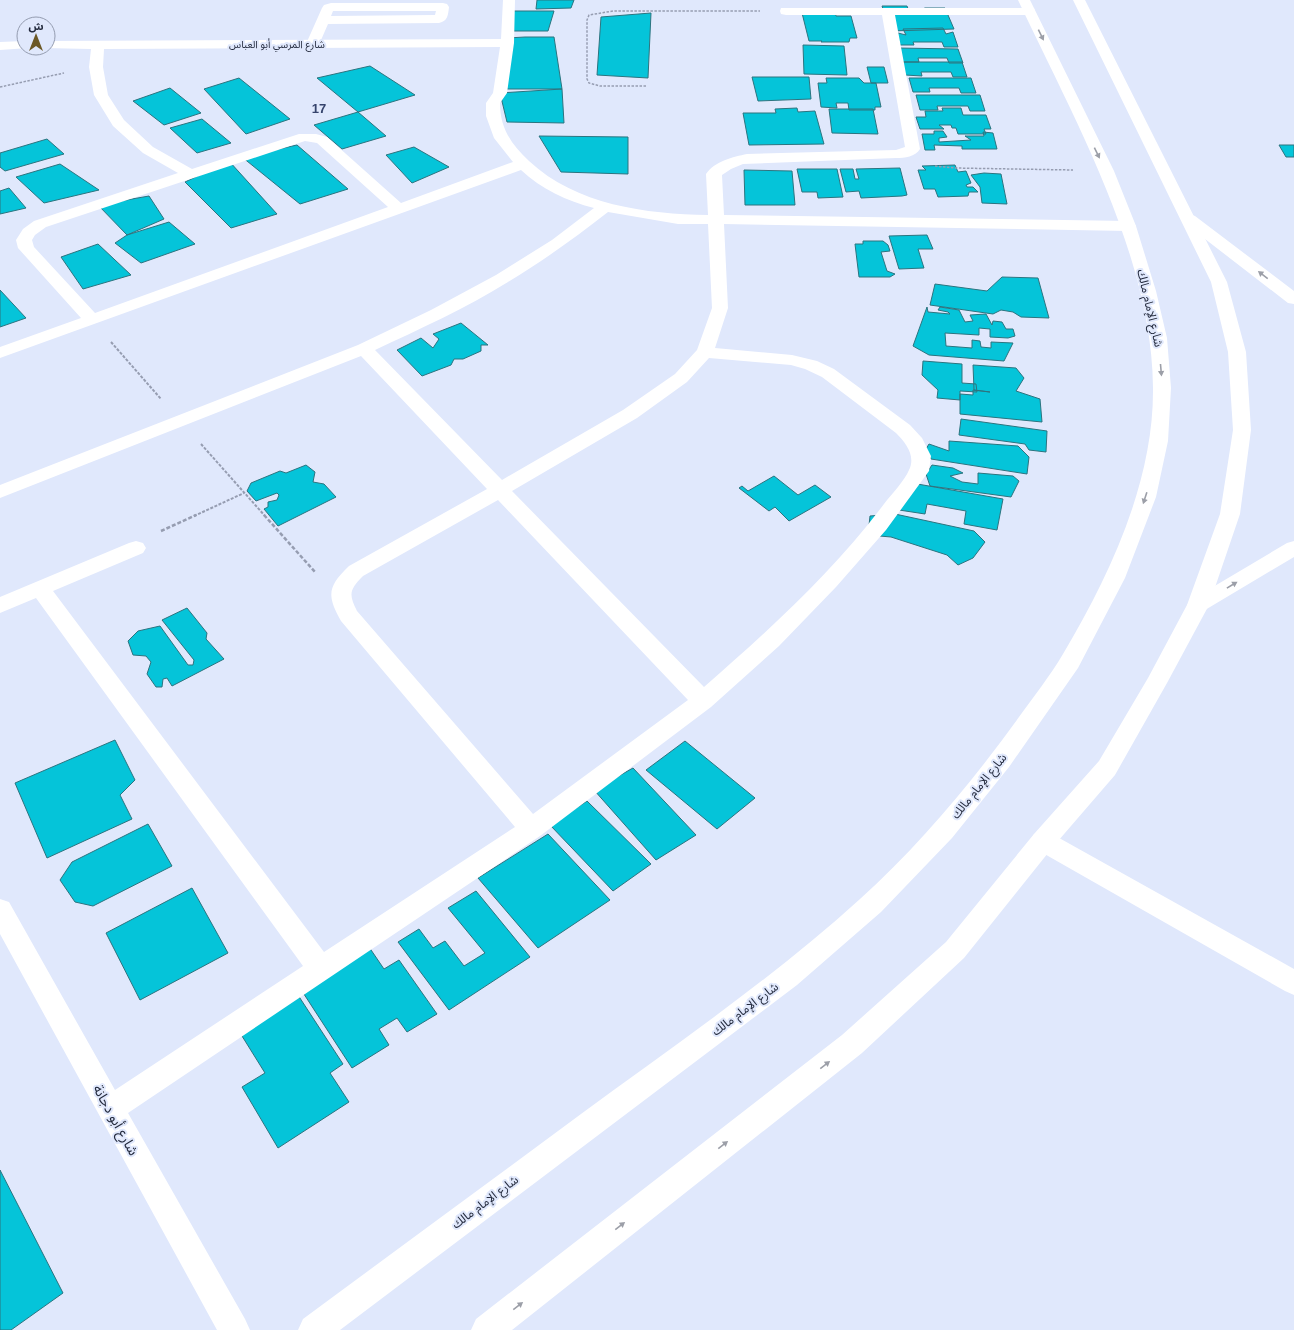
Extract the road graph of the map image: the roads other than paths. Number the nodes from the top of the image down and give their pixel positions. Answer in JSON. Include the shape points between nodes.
{"nodes":[{"id":1,"x":509,"y":0,"type":"edge"},
{"id":2,"x":1079,"y":0,"type":"edge"},
{"id":3,"x":1027,"y":5,"type":"edge"},
{"id":4,"x":786,"y":10,"type":"road end"},
{"id":5,"x":888,"y":10,"type":"junction"},
{"id":6,"x":323,"y":20,"type":"junction"},
{"id":7,"x":507,"y":43,"type":"junction"},
{"id":8,"x":313,"y":44,"type":"junction"},
{"id":9,"x":16,"y":45,"type":"edge"},
{"id":10,"x":56,"y":45,"type":"edge"},
{"id":11,"x":98,"y":45,"type":"junction"},
{"id":12,"x":0,"y":46,"type":"edge"},
{"id":13,"x":522,"y":164,"type":"junction"},
{"id":14,"x":190,"y":174,"type":"junction"},
{"id":15,"x":605,"y":207,"type":"junction"},
{"id":16,"x":399,"y":209,"type":"junction"},
{"id":17,"x":1189,"y":219,"type":"junction"},
{"id":18,"x":716,"y":220,"type":"junction"},
{"id":19,"x":1128,"y":226,"type":"junction"},
{"id":20,"x":1294,"y":299,"type":"edge"},
{"id":21,"x":91,"y":319,"type":"junction"},
{"id":22,"x":364,"y":349,"type":"junction"},
{"id":23,"x":705,"y":352,"type":"junction"},
{"id":24,"x":0,"y":353,"type":"edge"},
{"id":25,"x":500,"y":490,"type":"junction"},
{"id":26,"x":0,"y":492,"type":"edge"},
{"id":27,"x":136,"y":548,"type":"road end"},
{"id":28,"x":1294,"y":548,"type":"edge"},
{"id":29,"x":40,"y":589,"type":"junction"},
{"id":30,"x":0,"y":605,"type":"edge"},
{"id":31,"x":1198,"y":605,"type":"junction"},
{"id":32,"x":703,"y":701,"type":"junction"},
{"id":33,"x":531,"y":829,"type":"junction"},
{"id":34,"x":1043,"y":841,"type":"junction"},
{"id":35,"x":0,"y":910,"type":"edge"},
{"id":36,"x":9,"y":946,"type":"edge"},
{"id":37,"x":321,"y":968,"type":"junction"},
{"id":38,"x":1294,"y":983,"type":"edge"},
{"id":39,"x":110,"y":1109,"type":"junction"},
{"id":40,"x":234,"y":1330,"type":"edge"},
{"id":41,"x":314,"y":1330,"type":"edge"},
{"id":42,"x":487,"y":1330,"type":"edge"}],
"edges":[{"from":1,"to":7,"type":"street"},
{"from":2,"to":17,"type":"street"},
{"from":3,"to":5,"type":"street"},
{"from":3,"to":19,"type":"street","name":"شارع الإمام مالك","one_way":true,"via":[[1106,171]]},
{"from":4,"to":5,"type":"street"},
{"from":5,"to":18,"type":"street","via":[[913,149],[896,154],[762,157],[733,162],[714,174]]},
{"from":6,"to":6,"type":"street","via":[[328,8],[332,7],[443,7],[441,18],[438,19]]},
{"from":6,"to":8,"type":"street"},
{"from":7,"to":8,"type":"street","name":"شارع المرسي أبو العباس"},
{"from":7,"to":13,"type":"street","via":[[500,93],[493,103],[494,123],[504,144]]},
{"from":8,"to":11,"type":"street","name":"شارع المرسي أبو العباس"},
{"from":9,"to":12,"type":"street"},
{"from":10,"to":11,"type":"street","name":"شارع المرسي أبو العباس"},
{"from":11,"to":14,"type":"street","via":[[96,66],[101,95],[118,123],[148,150]]},
{"from":13,"to":15,"type":"street","via":[[564,192]]},
{"from":13,"to":16,"type":"street"},
{"from":14,"to":16,"type":"street","via":[[304,137],[316,138],[322,140]]},
{"from":14,"to":21,"type":"street","via":[[40,224],[29,232],[24,240],[26,248]]},
{"from":15,"to":18,"type":"street","via":[[640,215]]},
{"from":15,"to":22,"type":"street","via":[[558,243],[502,279]]},
{"from":16,"to":21,"type":"street"},
{"from":20,"to":17,"type":"street","one_way":true},
{"from":17,"to":31,"type":"street","via":[[1219,282],[1237,352],[1242,430],[1230,514]]},
{"from":18,"to":19,"type":"street"},
{"from":18,"to":23,"type":"street","via":[[720,308]]},
{"from":19,"to":41,"type":"street","name":"شارع الإمام مالك","one_way":true,"via":[[1148,291],[1158,338],[1162,388],[1159,441],[1148,490],[1115,578],[1070,662],[1000,760],[943,831],[872,904],[788,977]]},
{"from":21,"to":24,"type":"street"},
{"from":22,"to":25,"type":"street"},
{"from":22,"to":26,"type":"street"},
{"from":23,"to":25,"type":"street","via":[[681,378],[630,414]]},
{"from":23,"to":32,"type":"street","via":[[792,360],[828,373],[903,429],[915,442],[921,456],[919,471],[879,525],[829,582],[771,640]]},
{"from":25,"to":32,"type":"street"},
{"from":25,"to":33,"type":"street","via":[[356,571],[342,584],[340,601],[348,616]]},
{"from":27,"to":29,"type":"street"},
{"from":31,"to":28,"type":"street","one_way":true},
{"from":29,"to":30,"type":"street"},
{"from":29,"to":37,"type":"street"},
{"from":31,"to":34,"type":"street","via":[[1107,768]]},
{"from":32,"to":33,"type":"street"},
{"from":33,"to":37,"type":"street"},
{"from":34,"to":38,"type":"street"},
{"from":42,"to":34,"type":"street","one_way":true,"via":[[852,1044],[955,950]]},
{"from":35,"to":36,"type":"street","name":"شارع أبو دجانة"},
{"from":36,"to":39,"type":"street","name":"شارع أبو دجانة"},
{"from":37,"to":39,"type":"street"},
{"from":39,"to":40,"type":"street","name":"شارع أبو دجانة"}]}
